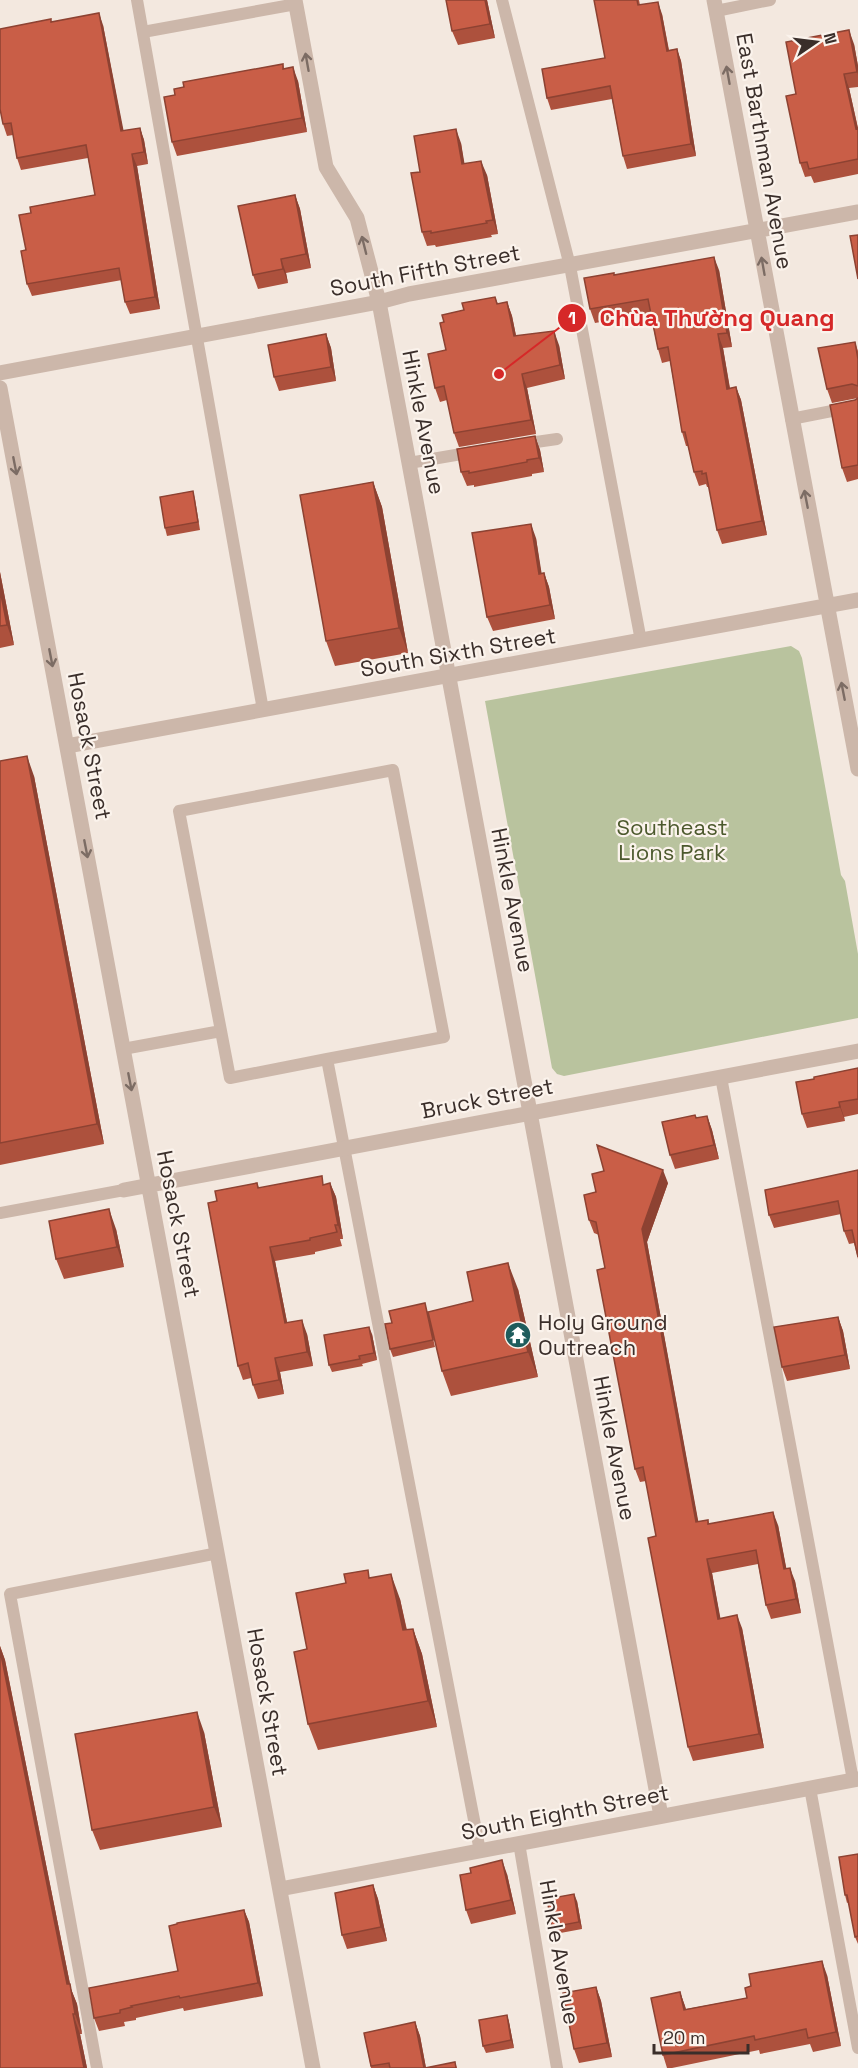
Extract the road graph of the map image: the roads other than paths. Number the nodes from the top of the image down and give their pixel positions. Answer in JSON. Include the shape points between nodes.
{"nodes":[{"id":1,"x":137,"y":0,"type":"edge"},
{"id":2,"x":502,"y":0,"type":"edge"},
{"id":3,"x":770,"y":0,"type":"edge"},
{"id":4,"x":296,"y":2,"type":"edge"},
{"id":5,"x":715,"y":6,"type":"edge"},
{"id":6,"x":143,"y":32,"type":"junction"},
{"id":7,"x":858,"y":212,"type":"edge"},
{"id":8,"x":756,"y":231,"type":"junction"},
{"id":9,"x":570,"y":266,"type":"junction"},
{"id":10,"x":379,"y":302,"type":"junction"},
{"id":11,"x":197,"y":336,"type":"junction"},
{"id":12,"x":0,"y":374,"type":"edge"},
{"id":13,"x":0,"y":388,"type":"edge"},
{"id":14,"x":858,"y":406,"type":"edge"},
{"id":15,"x":791,"y":419,"type":"junction"},
{"id":16,"x":557,"y":439,"type":"dead end"},
{"id":17,"x":509,"y":446,"type":"edge"},
{"id":18,"x":486,"y":450,"type":"edge"},
{"id":19,"x":409,"y":463,"type":"junction"},
{"id":20,"x":858,"y":600,"type":"edge"},
{"id":21,"x":826,"y":606,"type":"junction"},
{"id":22,"x":641,"y":641,"type":"junction"},
{"id":23,"x":449,"y":677,"type":"junction"},
{"id":24,"x":263,"y":710,"type":"junction"},
{"id":25,"x":67,"y":746,"type":"junction"},
{"id":26,"x":858,"y":769,"type":"edge"},
{"id":27,"x":221,"y":1031,"type":"junction"},
{"id":28,"x":123,"y":1049,"type":"junction"},
{"id":29,"x":858,"y":1051,"type":"edge"},
{"id":30,"x":327,"y":1059,"type":"junction"},
{"id":31,"x":721,"y":1077,"type":"junction"},
{"id":32,"x":530,"y":1113,"type":"junction"},
{"id":33,"x":344,"y":1148,"type":"junction"},
{"id":34,"x":149,"y":1185,"type":"junction"},
{"id":35,"x":124,"y":1190,"type":"joint"},
{"id":36,"x":0,"y":1213,"type":"edge"},
{"id":37,"x":218,"y":1553,"type":"junction"},
{"id":38,"x":855,"y":1779,"type":"edge"},
{"id":39,"x":810,"y":1788,"type":"junction"},
{"id":40,"x":661,"y":1816,"type":"junction"},
{"id":41,"x":519,"y":1844,"type":"junction"},
{"id":42,"x":480,"y":1851,"type":"junction"},
{"id":43,"x":280,"y":1889,"type":"junction"},
{"id":44,"x":858,"y":2048,"type":"edge"},
{"id":45,"x":96,"y":2068,"type":"edge"},
{"id":46,"x":314,"y":2068,"type":"edge"},
{"id":47,"x":557,"y":2068,"type":"edge"}],
"edges":[{"from":1,"to":6,"type":"lane"},
{"from":2,"to":9,"type":"lane"},
{"from":3,"to":5,"type":"lane"},
{"from":4,"to":6,"type":"lane"},
{"from":10,"to":4,"type":"street","name":"Hinkle Avenue","one_way":true,"via":[[357,218],[326,167]]},
{"from":8,"to":5,"type":"street","name":"East Barthman Avenue","one_way":true},
{"from":6,"to":11,"type":"lane"},
{"from":7,"to":8,"type":"street","name":"South Fifth Street"},
{"from":8,"to":9,"type":"street","name":"South Fifth Street"},
{"from":15,"to":8,"type":"street","name":"East Barthman Avenue","one_way":true},
{"from":9,"to":10,"type":"street","name":"South Fifth Street"},
{"from":9,"to":22,"type":"lane"},
{"from":10,"to":11,"type":"street","name":"South Fifth Street"},
{"from":10,"to":19,"type":"street","name":"Hinkle Avenue"},
{"from":11,"to":12,"type":"street","name":"South Fifth Street"},
{"from":11,"to":24,"type":"lane"},
{"from":13,"to":25,"type":"street","name":"Hosack Street","one_way":true},
{"from":14,"to":15,"type":"lane"},
{"from":21,"to":15,"type":"street","name":"East Barthman Avenue","one_way":true},
{"from":16,"to":17,"type":"lane"},
{"from":18,"to":19,"type":"lane"},
{"from":19,"to":23,"type":"street","name":"Hinkle Avenue"},
{"from":20,"to":21,"type":"street","name":"South Sixth Street"},
{"from":21,"to":22,"type":"street","name":"South Sixth Street"},
{"from":26,"to":21,"type":"street","name":"East Barthman Avenue","one_way":true},
{"from":22,"to":23,"type":"street","name":"South Sixth Street"},
{"from":23,"to":24,"type":"street","name":"South Sixth Street"},
{"from":23,"to":32,"type":"street","name":"Hinkle Avenue"},
{"from":24,"to":25,"type":"street","name":"South Sixth Street"},
{"from":25,"to":28,"type":"street","name":"Hosack Street","one_way":true},
{"from":27,"to":28,"type":"lane"},
{"from":27,"to":30,"type":"lane","via":[[230,1078]]},
{"from":27,"to":30,"type":"lane","via":[[178,811],[393,770],[444,1037]]},
{"from":28,"to":34,"type":"street","name":"Hosack Street","one_way":true},
{"from":29,"to":31,"type":"street","name":"Bruck Street"},
{"from":30,"to":33,"type":"lane"},
{"from":31,"to":32,"type":"street","name":"Bruck Street"},
{"from":31,"to":38,"type":"lane"},
{"from":32,"to":33,"type":"street","name":"Bruck Street"},
{"from":32,"to":40,"type":"street","name":"Hinkle Avenue"},
{"from":33,"to":34,"type":"street","name":"Bruck Street"},
{"from":33,"to":42,"type":"lane"},
{"from":34,"to":35,"type":"street","name":"Bruck Street"},
{"from":34,"to":37,"type":"street","name":"Hosack Street"},
{"from":35,"to":36,"type":"lane"},
{"from":37,"to":43,"type":"street","name":"Hosack Street"},
{"from":37,"to":45,"type":"lane","via":[[10,1594]]},
{"from":38,"to":39,"type":"street","name":"South Eighth Street"},
{"from":39,"to":40,"type":"street","name":"South Eighth Street"},
{"from":39,"to":44,"type":"lane"},
{"from":40,"to":41,"type":"street","name":"South Eighth Street"},
{"from":41,"to":42,"type":"street","name":"South Eighth Street"},
{"from":41,"to":47,"type":"lane","name":"Hinkle Avenue"},
{"from":42,"to":43,"type":"street","name":"South Eighth Street"},
{"from":43,"to":46,"type":"street","name":"Hosack Street"}]}
